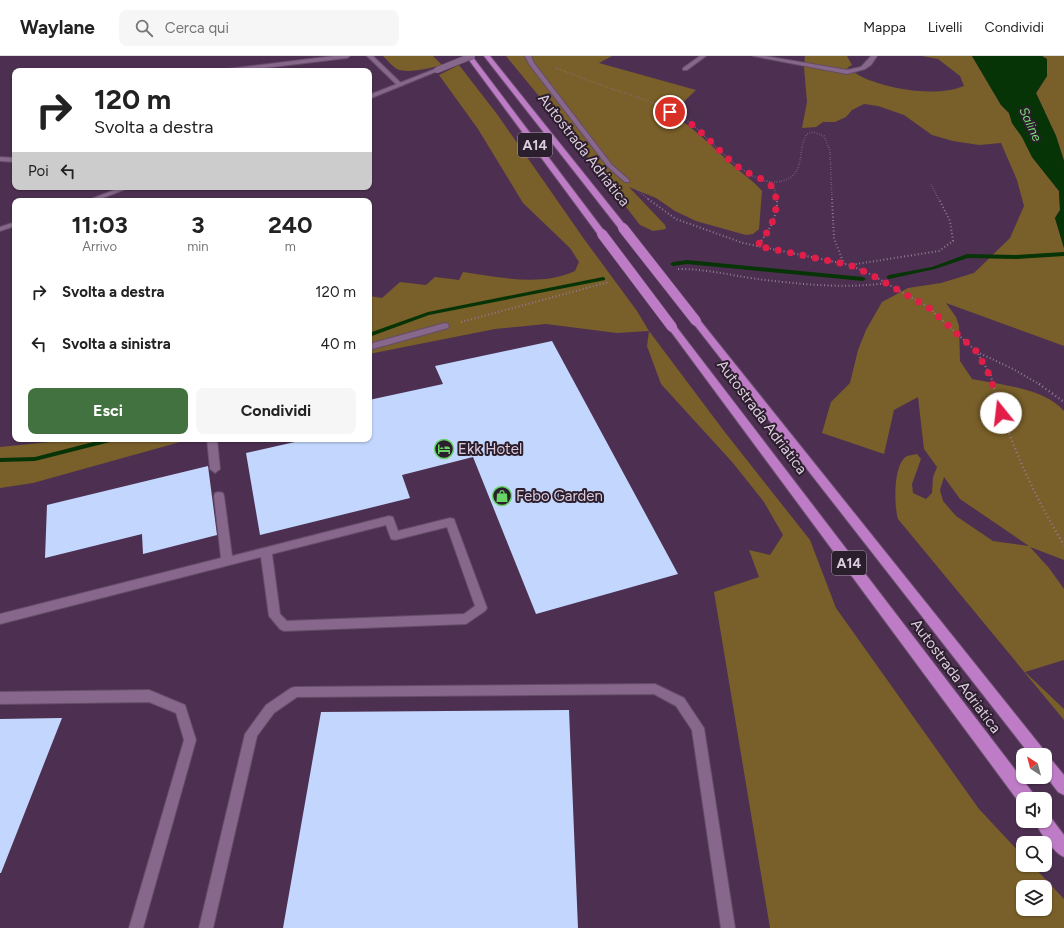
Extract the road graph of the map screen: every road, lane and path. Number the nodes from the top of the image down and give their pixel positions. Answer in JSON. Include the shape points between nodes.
{"nodes":[{"id":1,"x":347,"y":56,"type":"edge"},
{"id":2,"x":370,"y":56,"type":"edge"},
{"id":3,"x":468,"y":56,"type":"edge"},
{"id":4,"x":472,"y":56,"type":"edge"},
{"id":5,"x":487,"y":56,"type":"edge"},
{"id":6,"x":703,"y":56,"type":"edge"},
{"id":7,"x":756,"y":56,"type":"edge"},
{"id":8,"x":874,"y":56,"type":"edge"},
{"id":9,"x":529,"y":58,"type":"edge"},
{"id":10,"x":252,"y":68,"type":"edge"},
{"id":11,"x":685,"y":69,"type":"dead end"},
{"id":12,"x":400,"y":85,"type":"junction"},
{"id":13,"x":372,"y":96,"type":"edge"},
{"id":14,"x":0,"y":160,"type":"edge"},
{"id":15,"x":12,"y":160,"type":"edge"},
{"id":16,"x":627,"y":181,"type":"joint"},
{"id":17,"x":767,"y":181,"type":"junction"},
{"id":18,"x":931,"y":184,"type":"dead end"},
{"id":19,"x":120,"y":190,"type":"edge"},
{"id":20,"x":97,"y":198,"type":"edge"},
{"id":21,"x":12,"y":225,"type":"edge"},
{"id":22,"x":0,"y":228,"type":"edge"},
{"id":23,"x":757,"y":246,"type":"junction"},
{"id":24,"x":844,"y":264,"type":"junction"},
{"id":25,"x":850,"y":265,"type":"junction"},
{"id":26,"x":673,"y":269,"type":"dead end"},
{"id":27,"x":609,"y":282,"type":"dead end"},
{"id":28,"x":887,"y":283,"type":"junction"},
{"id":29,"x":445,"y":326,"type":"joint"},
{"id":30,"x":372,"y":347,"type":"edge"},
{"id":31,"x":977,"y":352,"type":"junction"},
{"id":32,"x":1064,"y":402,"type":"edge"},
{"id":33,"x":212,"y":442,"type":"edge"},
{"id":34,"x":215,"y":469,"type":"dead end"},
{"id":35,"x":219,"y":496,"type":"dead end"},
{"id":36,"x":1064,"y":545,"type":"edge"},
{"id":37,"x":266,"y":551,"type":"junction"},
{"id":38,"x":227,"y":561,"type":"junction"},
{"id":39,"x":0,"y":619,"type":"edge"},
{"id":40,"x":0,"y":698,"type":"edge"},
{"id":41,"x":1033,"y":748,"type":"edge"},
{"id":42,"x":1052,"y":772,"type":"edge"},
{"id":43,"x":1064,"y":787,"type":"edge"},
{"id":44,"x":1021,"y":792,"type":"edge"},
{"id":45,"x":1048,"y":828,"type":"edge"},
{"id":46,"x":1064,"y":849,"type":"edge"},
{"id":47,"x":136,"y":928,"type":"edge"},
{"id":48,"x":206,"y":928,"type":"edge"},
{"id":49,"x":728,"y":928,"type":"edge"}],
"edges":[{"from":1,"to":10,"type":"street"},
{"from":2,"to":12,"type":"street"},
{"from":3,"to":44,"type":"highway","name":"Autostrada Adriatica","number":"A14","bridge":true},
{"from":4,"to":12,"type":"street","bridge":true},
{"from":5,"to":41,"type":"highway","name":"Autostrada Adriatica","number":"A14","bridge":true},
{"from":6,"to":11,"type":"street"},
{"from":7,"to":8,"type":"street","via":[[847,72],[860,70],[869,64]]},
{"from":9,"to":16,"type":"street","via":[[610,166]]},
{"from":9,"to":17,"type":"path","via":[[662,107],[696,127],[741,169]]},
{"from":12,"to":13,"type":"street"},
{"from":14,"to":15,"type":"street"},
{"from":16,"to":23,"type":"path","via":[[652,203],[676,219]]},
{"from":17,"to":23,"type":"path","via":[[774,188],[775,214],[770,229]]},
{"from":17,"to":24,"type":"path","via":[[779,182],[795,175],[800,165],[802,138],[806,134],[812,132],[824,136],[830,151],[834,238]]},
{"from":18,"to":25,"type":"path","via":[[950,221],[953,241],[939,251]]},
{"from":19,"to":20,"type":"street"},
{"from":21,"to":22,"type":"street"},
{"from":23,"to":24,"type":"path"},
{"from":24,"to":25,"type":"path"},
{"from":25,"to":28,"type":"path"},
{"from":26,"to":28,"type":"path","via":[[701,269],[757,279],[802,283],[864,286]]},
{"from":27,"to":29,"type":"path"},
{"from":28,"to":31,"type":"path","via":[[928,307]]},
{"from":29,"to":30,"type":"street"},
{"from":31,"to":32,"type":"path","via":[[1020,373],[1053,392]]},
{"from":31,"to":36,"type":"path","via":[[990,376],[1020,464]]},
{"from":33,"to":34,"type":"street"},
{"from":35,"to":38,"type":"street"},
{"from":37,"to":37,"type":"street","via":[[389,520],[395,536],[450,522],[481,608],[466,619],[284,626],[275,616]]},
{"from":37,"to":38,"type":"street"},
{"from":38,"to":39,"type":"street"},
{"from":40,"to":47,"type":"street","via":[[149,696],[181,709],[190,740]]},
{"from":42,"to":43,"type":"highway"},
{"from":45,"to":46,"type":"highway"},
{"from":48,"to":49,"type":"street","via":[[251,734],[270,709],[295,692],[655,689],[680,702],[698,728]]}]}
